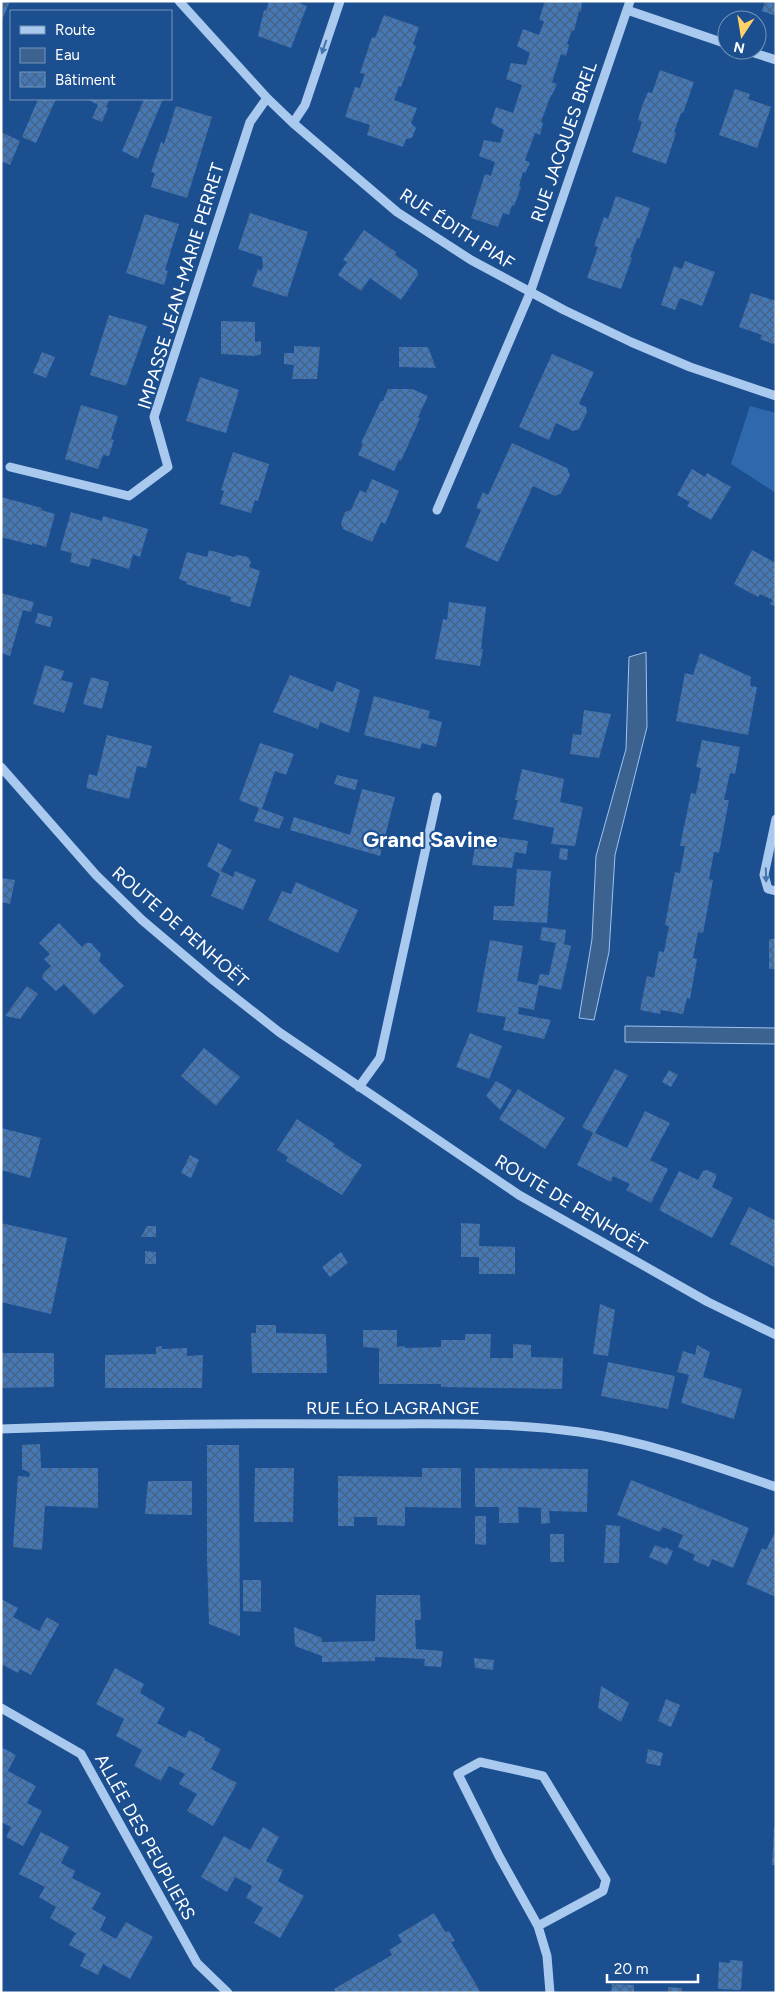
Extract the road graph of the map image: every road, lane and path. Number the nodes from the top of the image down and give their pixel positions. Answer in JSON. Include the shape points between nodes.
{"nodes":[{"id":1,"x":179,"y":1,"type":"edge"},
{"id":2,"x":340,"y":1,"type":"edge"},
{"id":3,"x":628,"y":6,"type":"edge"},
{"id":4,"x":717,"y":40,"type":"edge"},
{"id":5,"x":267,"y":98,"type":"junction"},
{"id":6,"x":293,"y":123,"type":"junction"},
{"id":7,"x":530,"y":293,"type":"junction"},
{"id":8,"x":776,"y":396,"type":"edge"},
{"id":9,"x":10,"y":466,"type":"dead end"},
{"id":10,"x":437,"y":510,"type":"dead end"},
{"id":11,"x":1,"y":767,"type":"edge"},
{"id":12,"x":437,"y":797,"type":"dead end"},
{"id":13,"x":776,"y":819,"type":"edge"},
{"id":14,"x":776,"y":891,"type":"edge"},
{"id":15,"x":359,"y":1087,"type":"junction"},
{"id":16,"x":776,"y":1335,"type":"edge"},
{"id":17,"x":1,"y":1429,"type":"edge"},
{"id":18,"x":776,"y":1487,"type":"edge"},
{"id":19,"x":1,"y":1708,"type":"edge"},
{"id":20,"x":538,"y":1926,"type":"junction"},
{"id":21,"x":228,"y":1993,"type":"edge"},
{"id":22,"x":550,"y":1993,"type":"edge"}],
"edges":[{"from":1,"to":5,"type":"street","name":"RUE ÉDITH PIAF"},
{"from":2,"to":6,"type":"street","one_way":true,"via":[[304,105]]},
{"from":3,"to":4,"type":"street"},
{"from":3,"to":7,"type":"street","name":"RUE JACQUES BREL"},
{"from":5,"to":6,"type":"street","name":"RUE ÉDITH PIAF"},
{"from":5,"to":9,"type":"street","name":"IMPASSE JEAN-MARIE PERRET","via":[[250,122],[154,416],[168,467],[129,496]]},
{"from":6,"to":7,"type":"street","name":"RUE ÉDITH PIAF","via":[[396,212]]},
{"from":7,"to":8,"type":"street","name":"RUE ÉDITH PIAF","via":[[630,342]]},
{"from":7,"to":10,"type":"street","name":"RUE JACQUES BREL"},
{"from":11,"to":15,"type":"street","name":"ROUTE DE PENHOËT","via":[[96,875],[142,920],[280,1032]]},
{"from":12,"to":15,"type":"street","via":[[380,1058]]},
{"from":13,"to":14,"type":"street","one_way":true,"via":[[764,875],[768,889]]},
{"from":15,"to":16,"type":"street","name":"ROUTE DE PENHOËT","via":[[519,1195],[708,1302]]},
{"from":17,"to":18,"type":"street","name":"RUE LÉO LAGRANGE","via":[[96,1425],[516,1425],[626,1441],[710,1464]]},
{"from":19,"to":21,"type":"street","name":"ALLÉE DES PEUPLIERS","via":[[81,1754],[197,1963]]},
{"from":20,"to":20,"type":"street","via":[[458,1774],[480,1762],[543,1776],[606,1880],[603,1891]]},
{"from":20,"to":22,"type":"street","via":[[547,1956]]}]}
